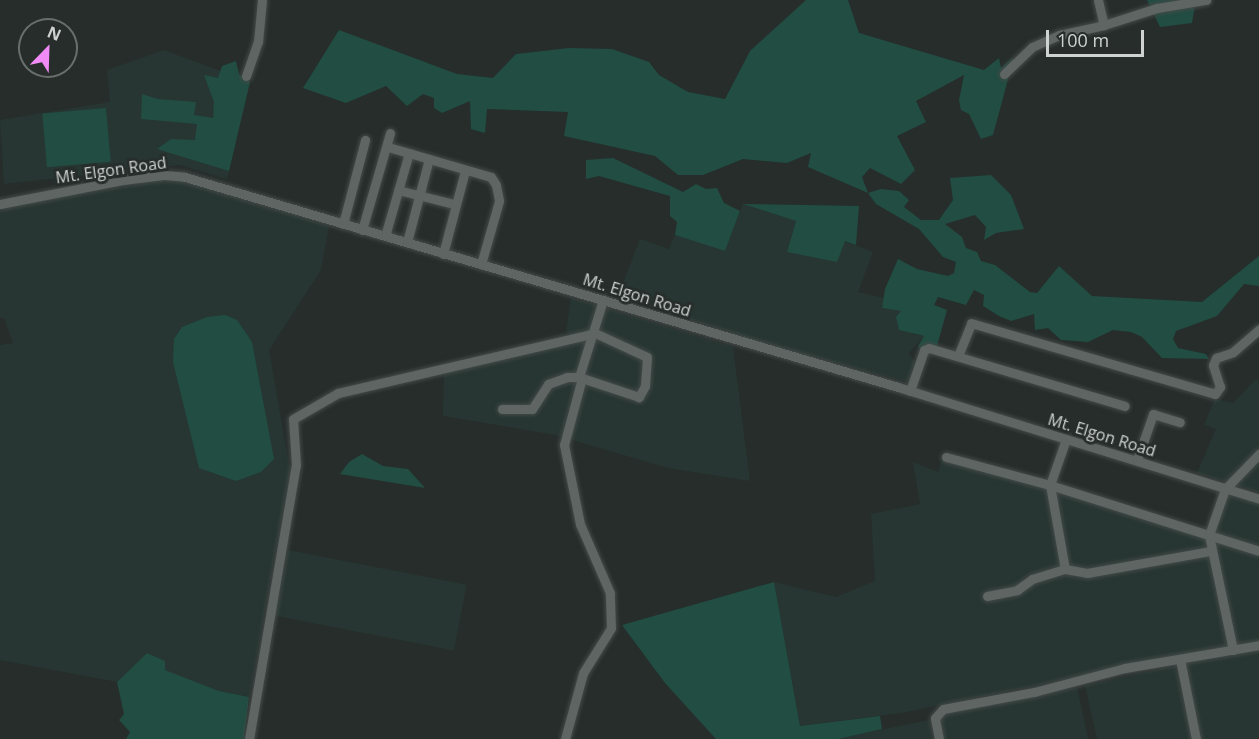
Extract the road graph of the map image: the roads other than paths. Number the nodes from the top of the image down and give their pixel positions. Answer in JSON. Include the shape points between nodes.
{"nodes":[{"id":1,"x":261,"y":0,"type":"edge"},
{"id":2,"x":1098,"y":0,"type":"edge"},
{"id":3,"x":1206,"y":0,"type":"edge"},
{"id":4,"x":1104,"y":25,"type":"junction"},
{"id":5,"x":1004,"y":74,"type":"dead end"},
{"id":6,"x":246,"y":76,"type":"dead end"},
{"id":7,"x":390,"y":133,"type":"dead end"},
{"id":8,"x":365,"y":140,"type":"dead end"},
{"id":9,"x":388,"y":147,"type":"junction"},
{"id":10,"x":409,"y":153,"type":"junction"},
{"id":11,"x":429,"y":159,"type":"junction"},
{"id":12,"x":465,"y":171,"type":"junction"},
{"id":13,"x":398,"y":190,"type":"junction"},
{"id":14,"x":419,"y":195,"type":"junction"},
{"id":15,"x":0,"y":204,"type":"edge"},
{"id":16,"x":454,"y":204,"type":"junction"},
{"id":17,"x":343,"y":224,"type":"junction"},
{"id":18,"x":362,"y":230,"type":"junction"},
{"id":19,"x":385,"y":236,"type":"junction"},
{"id":20,"x":407,"y":242,"type":"junction"},
{"id":21,"x":443,"y":254,"type":"junction"},
{"id":22,"x":481,"y":264,"type":"junction"},
{"id":23,"x":603,"y":300,"type":"junction"},
{"id":24,"x":1259,"y":329,"type":"edge"},
{"id":25,"x":596,"y":333,"type":"junction"},
{"id":26,"x":958,"y":356,"type":"junction"},
{"id":27,"x":581,"y":377,"type":"junction"},
{"id":28,"x":910,"y":391,"type":"junction"},
{"id":29,"x":1125,"y":406,"type":"dead end"},
{"id":30,"x":502,"y":409,"type":"dead end"},
{"id":31,"x":1180,"y":422,"type":"dead end"},
{"id":32,"x":1066,"y":439,"type":"junction"},
{"id":33,"x":1259,"y":454,"type":"edge"},
{"id":34,"x":946,"y":457,"type":"dead end"},
{"id":35,"x":1137,"y":460,"type":"junction"},
{"id":36,"x":1050,"y":485,"type":"junction"},
{"id":37,"x":1224,"y":489,"type":"junction"},
{"id":38,"x":1259,"y":499,"type":"edge"},
{"id":39,"x":1209,"y":535,"type":"junction"},
{"id":40,"x":1211,"y":551,"type":"junction"},
{"id":41,"x":1259,"y":551,"type":"edge"},
{"id":42,"x":1065,"y":569,"type":"junction"},
{"id":43,"x":987,"y":596,"type":"dead end"},
{"id":44,"x":1259,"y":645,"type":"edge"},
{"id":45,"x":1233,"y":650,"type":"junction"},
{"id":46,"x":1180,"y":659,"type":"junction"},
{"id":47,"x":249,"y":739,"type":"edge"},
{"id":48,"x":565,"y":739,"type":"edge"},
{"id":49,"x":939,"y":739,"type":"edge"},
{"id":50,"x":1196,"y":739,"type":"edge"}],
"edges":[{"from":1,"to":6,"type":"street","via":[[258,42]]},
{"from":2,"to":4,"type":"street"},
{"from":3,"to":4,"type":"street","via":[[1157,8]]},
{"from":4,"to":5,"type":"street","via":[[1059,35],[1032,47]]},
{"from":7,"to":9,"type":"street"},
{"from":8,"to":17,"type":"street"},
{"from":9,"to":10,"type":"street"},
{"from":9,"to":18,"type":"street"},
{"from":10,"to":11,"type":"street"},
{"from":10,"to":13,"type":"street"},
{"from":11,"to":12,"type":"street"},
{"from":11,"to":14,"type":"street"},
{"from":12,"to":16,"type":"street"},
{"from":12,"to":22,"type":"street","via":[[491,177],[498,189],[499,201]]},
{"from":13,"to":14,"type":"street"},
{"from":13,"to":19,"type":"street"},
{"from":14,"to":16,"type":"street"},
{"from":14,"to":20,"type":"street"},
{"from":15,"to":17,"type":"street","name":"Mt. Elgon Road","via":[[123,180],[175,176]]},
{"from":16,"to":21,"type":"street"},
{"from":17,"to":18,"type":"street","name":"Mt. Elgon Road"},
{"from":18,"to":19,"type":"street","name":"Mt. Elgon Road"},
{"from":19,"to":20,"type":"street","name":"Mt. Elgon Road"},
{"from":20,"to":21,"type":"street","name":"Mt. Elgon Road"},
{"from":21,"to":22,"type":"street","name":"Mt. Elgon Road"},
{"from":22,"to":23,"type":"street","name":"Mt. Elgon Road"},
{"from":23,"to":25,"type":"street"},
{"from":23,"to":28,"type":"street","name":"Mt. Elgon Road"},
{"from":24,"to":26,"type":"street","via":[[1233,352],[1216,358],[1213,364],[1220,387],[1215,394],[971,322]]},
{"from":25,"to":27,"type":"street"},
{"from":25,"to":27,"type":"street","via":[[644,353],[644,391],[639,397]]},
{"from":25,"to":47,"type":"street","via":[[338,393],[292,419],[296,465]]},
{"from":26,"to":28,"type":"street","via":[[924,350]]},
{"from":26,"to":29,"type":"street"},
{"from":27,"to":30,"type":"street","via":[[548,384],[532,409]]},
{"from":27,"to":48,"type":"street","via":[[564,445],[580,524],[610,593],[611,628],[583,673]]},
{"from":28,"to":32,"type":"street","name":"Mt. Elgon Road"},
{"from":31,"to":35,"type":"street","via":[[1153,414]]},
{"from":32,"to":35,"type":"street","name":"Mt. Elgon Road"},
{"from":32,"to":36,"type":"street"},
{"from":33,"to":37,"type":"street"},
{"from":34,"to":36,"type":"street"},
{"from":35,"to":37,"type":"street","name":"Mt. Elgon Road"},
{"from":36,"to":39,"type":"street"},
{"from":36,"to":42,"type":"street"},
{"from":37,"to":38,"type":"street","name":"Mt. Elgon Road"},
{"from":37,"to":39,"type":"street"},
{"from":39,"to":40,"type":"street"},
{"from":39,"to":41,"type":"street"},
{"from":40,"to":42,"type":"street","via":[[1087,573]]},
{"from":40,"to":45,"type":"street"},
{"from":42,"to":43,"type":"street","via":[[1032,579],[1017,590]]},
{"from":44,"to":45,"type":"street"},
{"from":45,"to":46,"type":"street"},
{"from":46,"to":49,"type":"street","via":[[943,709],[935,718]]},
{"from":46,"to":50,"type":"street"}]}
